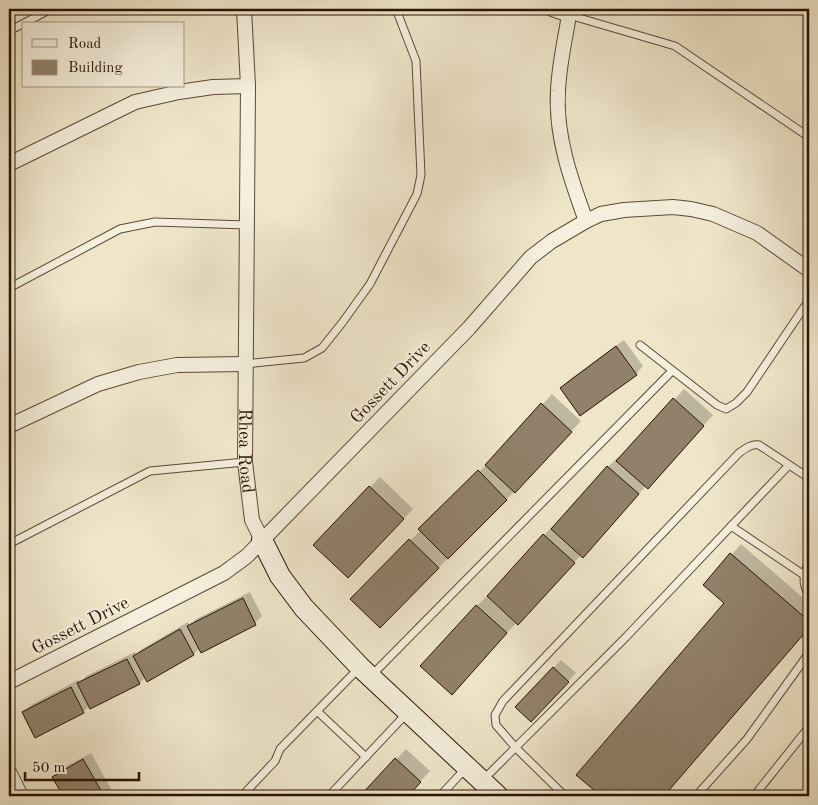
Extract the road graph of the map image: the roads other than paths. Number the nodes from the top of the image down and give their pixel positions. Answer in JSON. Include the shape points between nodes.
{"nodes":[{"id":1,"x":51,"y":9,"type":"edge"},
{"id":2,"x":244,"y":9,"type":"edge"},
{"id":3,"x":396,"y":9,"type":"edge"},
{"id":4,"x":552,"y":9,"type":"edge"},
{"id":5,"x":570,"y":12,"type":"edge"},
{"id":6,"x":26,"y":22,"type":"edge"},
{"id":7,"x":22,"y":24,"type":"edge"},
{"id":8,"x":9,"y":31,"type":"edge"},
{"id":9,"x":248,"y":86,"type":"junction"},
{"id":10,"x":809,"y":137,"type":"edge"},
{"id":11,"x":9,"y":164,"type":"edge"},
{"id":12,"x":586,"y":221,"type":"junction"},
{"id":13,"x":247,"y":225,"type":"junction"},
{"id":14,"x":809,"y":270,"type":"edge"},
{"id":15,"x":9,"y":288,"type":"edge"},
{"id":16,"x":809,"y":300,"type":"edge"},
{"id":17,"x":640,"y":344,"type":"dead end"},
{"id":18,"x":244,"y":364,"type":"junction"},
{"id":19,"x":672,"y":371,"type":"junction"},
{"id":20,"x":9,"y":426,"type":"edge"},
{"id":21,"x":245,"y":462,"type":"junction"},
{"id":22,"x":789,"y":465,"type":"junction"},
{"id":23,"x":809,"y":478,"type":"edge"},
{"id":24,"x":731,"y":526,"type":"junction"},
{"id":25,"x":262,"y":540,"type":"junction"},
{"id":26,"x":9,"y":544,"type":"edge"},
{"id":27,"x":809,"y":560,"type":"edge"},
{"id":28,"x":804,"y":575,"type":"junction"},
{"id":29,"x":809,"y":595,"type":"edge"},
{"id":30,"x":809,"y":653,"type":"edge"},
{"id":31,"x":365,"y":672,"type":"junction"},
{"id":32,"x":9,"y":682,"type":"edge"},
{"id":33,"x":317,"y":711,"type":"junction"},
{"id":34,"x":408,"y":712,"type":"junction"},
{"id":35,"x":809,"y":727,"type":"edge"},
{"id":36,"x":516,"y":748,"type":"junction"},
{"id":37,"x":366,"y":757,"type":"junction"},
{"id":38,"x":466,"y":767,"type":"junction"},
{"id":39,"x":9,"y":772,"type":"edge"},
{"id":40,"x":482,"y":782,"type":"junction"},
{"id":41,"x":21,"y":796,"type":"edge"},
{"id":42,"x":242,"y":796,"type":"edge"},
{"id":43,"x":330,"y":796,"type":"edge"},
{"id":44,"x":440,"y":796,"type":"edge"},
{"id":45,"x":498,"y":796,"type":"edge"},
{"id":46,"x":565,"y":796,"type":"edge"},
{"id":47,"x":696,"y":796,"type":"edge"},
{"id":48,"x":754,"y":796,"type":"edge"}],
"edges":[{"from":1,"to":6,"type":"lane"},
{"from":2,"to":9,"type":"street","name":"Rhea Road"},
{"from":3,"to":18,"type":"lane","via":[[416,62],[421,175],[417,194],[370,284],[322,348],[304,358]]},
{"from":4,"to":5,"type":"street"},
{"from":5,"to":10,"type":"lane","via":[[676,46]]},
{"from":5,"to":12,"type":"street","via":[[558,92],[560,127],[567,165]]},
{"from":7,"to":8,"type":"lane"},
{"from":9,"to":11,"type":"street","via":[[213,87],[134,102]]},
{"from":9,"to":13,"type":"street","name":"Rhea Road"},
{"from":12,"to":14,"type":"street","name":"Gossett Drive","via":[[601,214],[624,210],[691,209],[713,214],[757,233]]},
{"from":12,"to":25,"type":"street","name":"Gossett Drive","via":[[531,257],[469,328]]},
{"from":13,"to":15,"type":"lane","via":[[155,222],[120,229]]},
{"from":13,"to":18,"type":"street","name":"Rhea Road"},
{"from":16,"to":19,"type":"lane","via":[[736,404],[726,409],[717,406]]},
{"from":17,"to":19,"type":"lane"},
{"from":18,"to":20,"type":"street","via":[[177,365],[139,372],[98,384]]},
{"from":18,"to":21,"type":"street","name":"Rhea Road"},
{"from":19,"to":31,"type":"lane"},
{"from":21,"to":25,"type":"street","name":"Rhea Road","via":[[252,520]]},
{"from":21,"to":26,"type":"lane","via":[[150,471]]},
{"from":22,"to":23,"type":"lane"},
{"from":22,"to":24,"type":"lane"},
{"from":22,"to":36,"type":"lane","via":[[754,444],[726,467],[503,700],[495,715],[496,725]]},
{"from":24,"to":28,"type":"lane"},
{"from":24,"to":36,"type":"lane"},
{"from":25,"to":31,"type":"street","name":"Rhea Road","via":[[280,576],[304,608]]},
{"from":25,"to":32,"type":"street","name":"Gossett Drive","via":[[224,573]]},
{"from":27,"to":28,"type":"lane"},
{"from":28,"to":29,"type":"lane","via":[[804,588]]},
{"from":30,"to":47,"type":"lane","via":[[748,739]]},
{"from":31,"to":33,"type":"lane"},
{"from":31,"to":34,"type":"street","name":"Rhea Road"},
{"from":33,"to":37,"type":"lane"},
{"from":33,"to":42,"type":"lane","via":[[280,749],[275,761]]},
{"from":34,"to":37,"type":"lane"},
{"from":34,"to":38,"type":"street","name":"Rhea Road"},
{"from":35,"to":48,"type":"lane"},
{"from":36,"to":40,"type":"lane"},
{"from":36,"to":46,"type":"lane"},
{"from":37,"to":43,"type":"lane"},
{"from":38,"to":40,"type":"street","name":"Rhea Road"},
{"from":38,"to":44,"type":"lane"},
{"from":39,"to":41,"type":"street"},
{"from":40,"to":45,"type":"street","name":"Rhea Road"}]}
